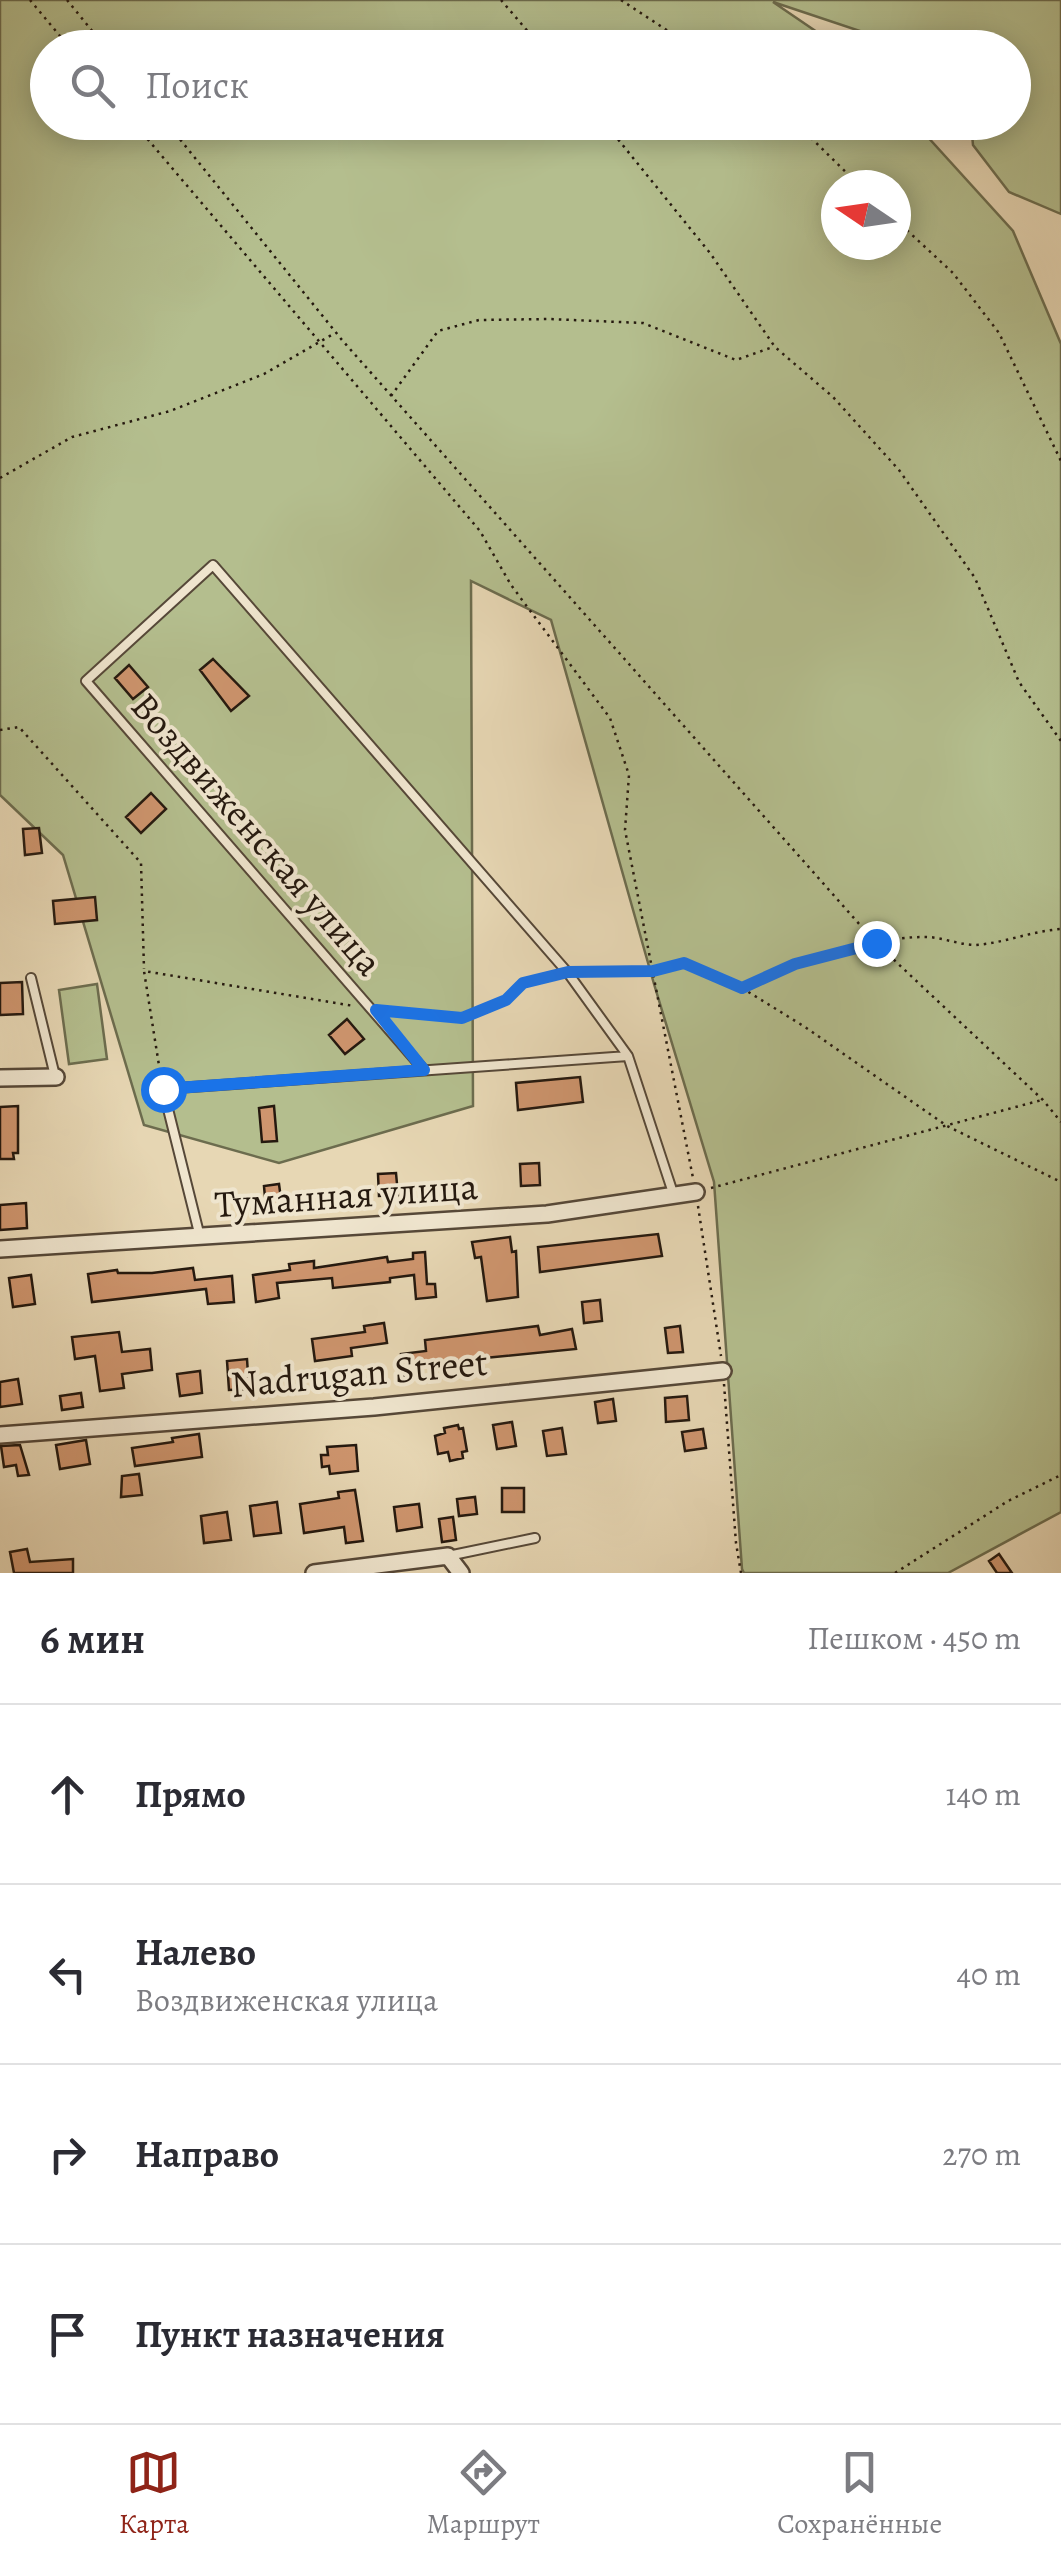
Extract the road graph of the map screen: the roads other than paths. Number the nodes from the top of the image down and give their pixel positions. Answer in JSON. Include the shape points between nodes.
{"nodes":[{"id":1,"x":31,"y":978,"type":"dead end"},
{"id":2,"x":628,"y":1056,"type":"junction"},
{"id":3,"x":424,"y":1070,"type":"junction"},
{"id":4,"x":56,"y":1077,"type":"joint"},
{"id":5,"x":0,"y":1078,"type":"edge"},
{"id":6,"x":696,"y":1192,"type":"road end"},
{"id":7,"x":674,"y":1198,"type":"junction"},
{"id":8,"x":200,"y":1237,"type":"junction"},
{"id":9,"x":0,"y":1250,"type":"edge"},
{"id":10,"x":723,"y":1370,"type":"dead end"},
{"id":11,"x":0,"y":1435,"type":"edge"},
{"id":12,"x":535,"y":1538,"type":"dead end"},
{"id":13,"x":448,"y":1556,"type":"junction"},
{"id":14,"x":314,"y":1573,"type":"edge"},
{"id":15,"x":460,"y":1573,"type":"edge"}],
"edges":[{"from":1,"to":4,"type":"lane"},
{"from":2,"to":3,"type":"lane"},
{"from":2,"to":3,"type":"lane","name":"Воздвиженская улица","via":[[568,972],[213,565],[86,681]]},
{"from":2,"to":7,"type":"lane"},
{"from":3,"to":8,"type":"lane","via":[[163,1089]]},
{"from":4,"to":5,"type":"street"},
{"from":6,"to":7,"type":"street","name":"Туманная улица"},
{"from":7,"to":8,"type":"street","name":"Туманная улица","via":[[547,1214]]},
{"from":8,"to":9,"type":"street","name":"Туманная улица"},
{"from":10,"to":11,"type":"street","name":"Nadrugan Street","via":[[374,1407]]},
{"from":12,"to":13,"type":"lane"},
{"from":13,"to":14,"type":"street"},
{"from":13,"to":15,"type":"street"}]}
